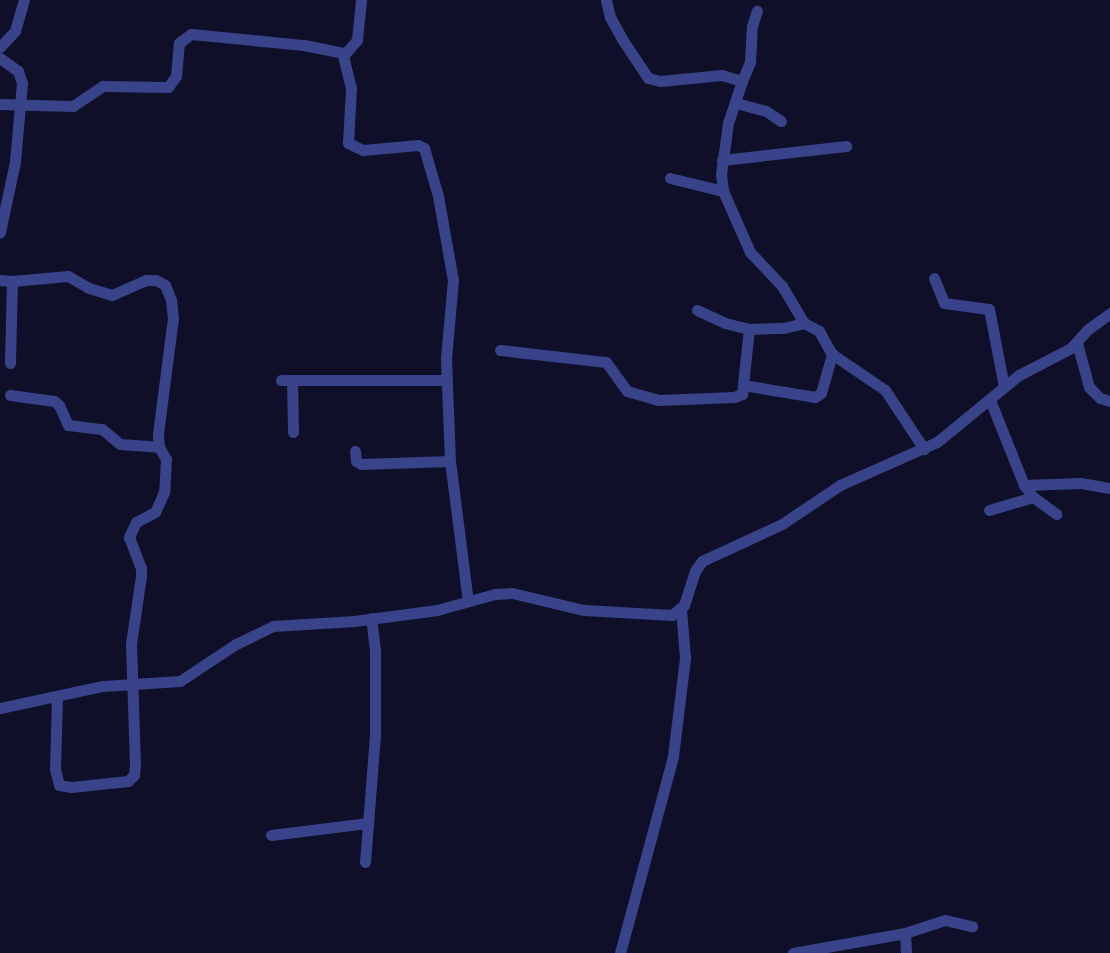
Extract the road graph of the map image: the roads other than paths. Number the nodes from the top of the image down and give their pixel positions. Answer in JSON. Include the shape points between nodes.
{"nodes":[{"id":1,"x":24,"y":0,"type":"edge"},
{"id":2,"x":361,"y":0,"type":"edge"},
{"id":3,"x":606,"y":0,"type":"edge"},
{"id":4,"x":757,"y":11,"type":"dead end"},
{"id":5,"x":0,"y":47,"type":"edge"},
{"id":6,"x":344,"y":53,"type":"junction"},
{"id":7,"x":0,"y":58,"type":"edge"},
{"id":8,"x":742,"y":81,"type":"junction"},
{"id":9,"x":736,"y":103,"type":"junction"},
{"id":10,"x":0,"y":104,"type":"edge"},
{"id":11,"x":20,"y":106,"type":"junction"},
{"id":12,"x":781,"y":121,"type":"dead end"},
{"id":13,"x":846,"y":146,"type":"dead end"},
{"id":14,"x":722,"y":160,"type":"junction"},
{"id":15,"x":670,"y":178,"type":"dead end"},
{"id":16,"x":723,"y":191,"type":"junction"},
{"id":17,"x":0,"y":232,"type":"edge"},
{"id":18,"x":934,"y":278,"type":"dead end"},
{"id":19,"x":6,"y":280,"type":"edge"},
{"id":20,"x":697,"y":310,"type":"dead end"},
{"id":21,"x":1110,"y":313,"type":"edge"},
{"id":22,"x":804,"y":323,"type":"junction"},
{"id":23,"x":749,"y":328,"type":"junction"},
{"id":24,"x":1077,"y":342,"type":"junction"},
{"id":25,"x":500,"y":350,"type":"dead end"},
{"id":26,"x":832,"y":354,"type":"junction"},
{"id":27,"x":10,"y":363,"type":"dead end"},
{"id":28,"x":447,"y":380,"type":"junction"},
{"id":29,"x":743,"y":385,"type":"junction"},
{"id":30,"x":1004,"y":387,"type":"junction"},
{"id":31,"x":10,"y":395,"type":"dead end"},
{"id":32,"x":990,"y":400,"type":"junction"},
{"id":33,"x":1110,"y":400,"type":"edge"},
{"id":34,"x":293,"y":432,"type":"dead end"},
{"id":35,"x":159,"y":447,"type":"junction"},
{"id":36,"x":924,"y":449,"type":"junction"},
{"id":37,"x":355,"y":451,"type":"dead end"},
{"id":38,"x":450,"y":461,"type":"junction"},
{"id":39,"x":1024,"y":485,"type":"junction"},
{"id":40,"x":1110,"y":488,"type":"edge"},
{"id":41,"x":1033,"y":497,"type":"junction"},
{"id":42,"x":989,"y":510,"type":"dead end"},
{"id":43,"x":1056,"y":514,"type":"dead end"},
{"id":44,"x":468,"y":601,"type":"junction"},
{"id":45,"x":681,"y":609,"type":"junction"},
{"id":46,"x":371,"y":618,"type":"junction"},
{"id":47,"x":131,"y":682,"type":"junction"},
{"id":48,"x":57,"y":696,"type":"junction"},
{"id":49,"x":0,"y":708,"type":"edge"},
{"id":50,"x":368,"y":823,"type":"junction"},
{"id":51,"x":271,"y":835,"type":"dead end"},
{"id":52,"x":366,"y":862,"type":"dead end"},
{"id":53,"x":972,"y":926,"type":"dead end"},
{"id":54,"x":904,"y":933,"type":"junction"},
{"id":55,"x":620,"y":953,"type":"edge"},
{"id":56,"x":792,"y":953,"type":"edge"},
{"id":57,"x":906,"y":953,"type":"edge"}],
"edges":[{"from":1,"to":5,"type":"street","via":[[15,31]]},
{"from":2,"to":6,"type":"street","via":[[357,40]]},
{"from":3,"to":8,"type":"street","via":[[610,17],[622,40],[648,78],[670,81],[722,75]]},
{"from":4,"to":8,"type":"street","via":[[752,26],[750,62]]},
{"from":6,"to":11,"type":"street","via":[[304,45],[191,34],[178,43],[176,76],[168,87],[103,86],[77,105]]},
{"from":6,"to":28,"type":"street","via":[[343,67],[350,88],[350,147],[363,150],[418,145],[425,152],[438,196],[453,280]]},
{"from":7,"to":11,"type":"street","via":[[18,72],[22,83]]},
{"from":8,"to":9,"type":"street"},
{"from":9,"to":12,"type":"street","via":[[766,111]]},
{"from":9,"to":14,"type":"street","via":[[728,122]]},
{"from":10,"to":11,"type":"street"},
{"from":11,"to":17,"type":"street","via":[[9,200]]},
{"from":13,"to":14,"type":"street"},
{"from":14,"to":16,"type":"street"},
{"from":15,"to":16,"type":"street"},
{"from":16,"to":22,"type":"street","via":[[750,252],[782,286]]},
{"from":18,"to":30,"type":"street","via":[[944,302],[989,309]]},
{"from":19,"to":27,"type":"street"},
{"from":19,"to":35,"type":"street","via":[[68,276],[89,288],[112,295],[146,280],[166,285],[173,318],[163,376]]},
{"from":20,"to":23,"type":"street","via":[[725,323]]},
{"from":21,"to":24,"type":"street"},
{"from":22,"to":23,"type":"street","via":[[784,328]]},
{"from":22,"to":26,"type":"street","via":[[819,331]]},
{"from":23,"to":29,"type":"street"},
{"from":24,"to":30,"type":"street"},
{"from":24,"to":33,"type":"street","via":[[1089,387],[1100,398]]},
{"from":25,"to":29,"type":"street","via":[[606,362],[626,391],[659,400],[739,396]]},
{"from":26,"to":29,"type":"street","via":[[821,393],[816,397]]},
{"from":26,"to":36,"type":"street","via":[[885,390]]},
{"from":28,"to":34,"type":"street","via":[[287,380]]},
{"from":28,"to":38,"type":"street"},
{"from":30,"to":32,"type":"street"},
{"from":31,"to":35,"type":"street","via":[[54,401],[60,405],[68,425],[102,429],[120,444]]},
{"from":32,"to":36,"type":"street"},
{"from":32,"to":39,"type":"street"},
{"from":35,"to":47,"type":"street","via":[[166,459],[161,503],[155,512],[136,522],[129,537],[141,568],[131,644]]},
{"from":36,"to":45,"type":"street","via":[[840,486],[782,524],[711,556],[695,571],[690,593]]},
{"from":37,"to":38,"type":"street","via":[[356,460],[361,464]]},
{"from":38,"to":44,"type":"street"},
{"from":39,"to":40,"type":"street","via":[[1081,483]]},
{"from":39,"to":41,"type":"street"},
{"from":41,"to":42,"type":"street"},
{"from":41,"to":43,"type":"street"},
{"from":44,"to":45,"type":"street","via":[[512,593],[584,610],[652,616],[672,614]]},
{"from":44,"to":46,"type":"street","via":[[436,610]]},
{"from":45,"to":55,"type":"street","via":[[685,658],[673,756]]},
{"from":46,"to":47,"type":"street","via":[[273,626],[236,644],[180,681]]},
{"from":46,"to":50,"type":"street","via":[[375,650],[375,736]]},
{"from":47,"to":48,"type":"street"},
{"from":47,"to":48,"type":"street","via":[[135,765],[134,775],[128,781],[71,787],[59,784],[55,769]]},
{"from":48,"to":49,"type":"street"},
{"from":50,"to":51,"type":"street"},
{"from":50,"to":52,"type":"street"},
{"from":53,"to":54,"type":"street","via":[[945,920]]},
{"from":54,"to":56,"type":"street"},
{"from":54,"to":57,"type":"street"}]}
